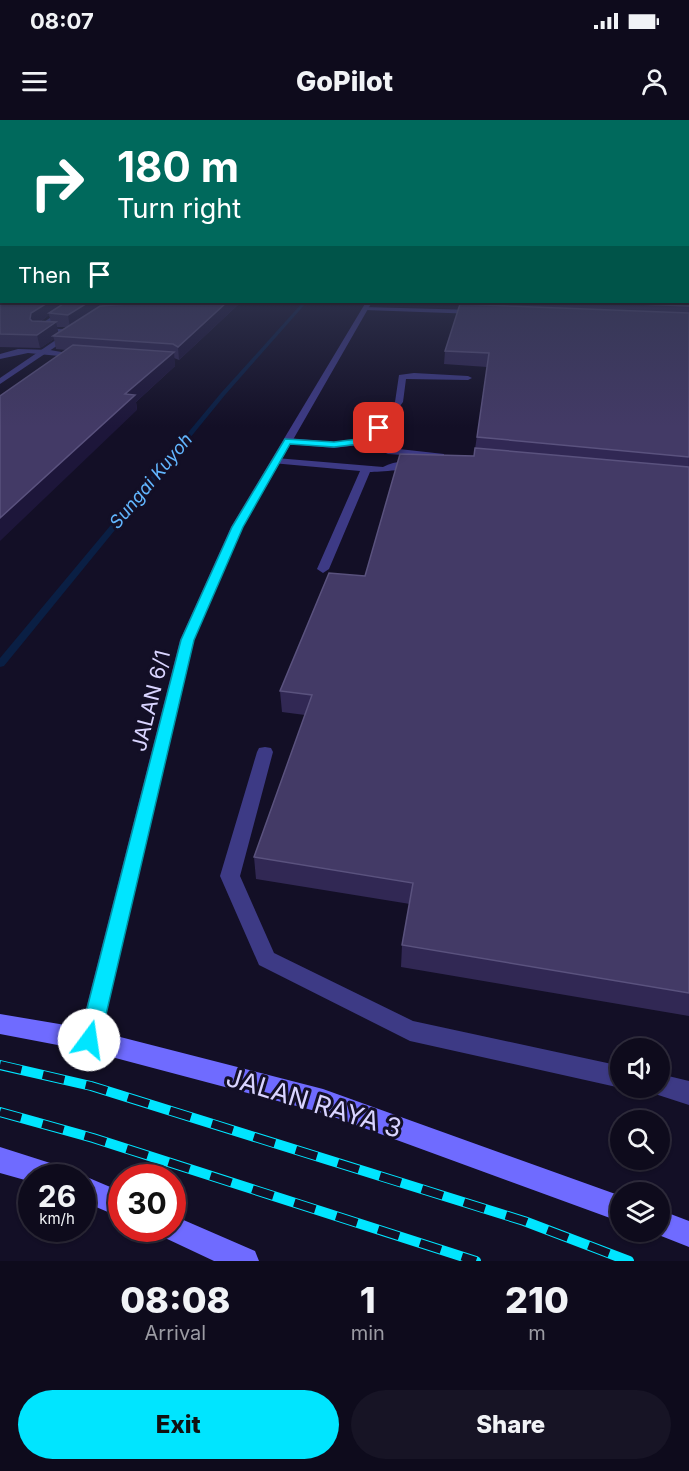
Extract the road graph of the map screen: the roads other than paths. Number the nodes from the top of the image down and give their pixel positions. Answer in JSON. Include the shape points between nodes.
{"nodes":[{"id":1,"x":52,"y":320,"type":"edge"},
{"id":2,"x":358,"y":320,"type":"edge"},
{"id":3,"x":82,"y":326,"type":"edge"},
{"id":4,"x":73,"y":332,"type":"junction"},
{"id":5,"x":44,"y":353,"type":"junction"},
{"id":6,"x":91,"y":356,"type":"edge"},
{"id":7,"x":0,"y":357,"type":"edge"},
{"id":8,"x":468,"y":378,"type":"dead end"},
{"id":9,"x":0,"y":382,"type":"edge"},
{"id":10,"x":288,"y":441,"type":"junction"},
{"id":11,"x":368,"y":441,"type":"junction"},
{"id":12,"x":456,"y":458,"type":"edge"},
{"id":13,"x":276,"y":461,"type":"junction"},
{"id":14,"x":435,"y":467,"type":"edge"},
{"id":15,"x":366,"y":470,"type":"junction"},
{"id":16,"x":323,"y":569,"type":"dead end"},
{"id":17,"x":265,"y":752,"type":"dead end"},
{"id":18,"x":0,"y":1024,"type":"edge"},
{"id":19,"x":89,"y":1040,"type":"junction"},
{"id":20,"x":610,"y":1075,"type":"edge"},
{"id":21,"x":670,"y":1088,"type":"edge"},
{"id":22,"x":689,"y":1093,"type":"edge"},
{"id":23,"x":0,"y":1160,"type":"edge"},
{"id":24,"x":18,"y":1165,"type":"edge"},
{"id":25,"x":610,"y":1205,"type":"edge"},
{"id":26,"x":670,"y":1227,"type":"edge"},
{"id":27,"x":186,"y":1234,"type":"edge"},
{"id":28,"x":689,"y":1234,"type":"edge"},
{"id":29,"x":245,"y":1261,"type":"edge"}],
"edges":[{"from":1,"to":4,"type":"street","via":[[38,330]]},
{"from":2,"to":10,"type":"street","name":"JALAN 6/1"},
{"from":3,"to":4,"type":"street"},
{"from":4,"to":5,"type":"street"},
{"from":5,"to":6,"type":"street"},
{"from":5,"to":7,"type":"street","via":[[9,352]]},
{"from":5,"to":9,"type":"street"},
{"from":8,"to":11,"type":"street","via":[[402,377],[399,402]]},
{"from":10,"to":11,"type":"street","via":[[334,445]]},
{"from":10,"to":13,"type":"street","name":"JALAN 6/1"},
{"from":11,"to":12,"type":"street","via":[[388,451]]},
{"from":13,"to":15,"type":"street"},
{"from":13,"to":19,"type":"street","name":"JALAN 6/1","via":[[237,527],[187,640]]},
{"from":14,"to":15,"type":"street","via":[[395,465],[385,470]]},
{"from":15,"to":16,"type":"street"},
{"from":17,"to":20,"type":"street","via":[[230,876],[266,959],[410,1031]]},
{"from":18,"to":19,"type":"street","name":"JALAN RAYA 3"},
{"from":19,"to":25,"type":"street","name":"JALAN RAYA 3","via":[[323,1101]]},
{"from":21,"to":22,"type":"street"},
{"from":23,"to":24,"type":"street"},
{"from":26,"to":28,"type":"street"},
{"from":27,"to":29,"type":"street"}]}
